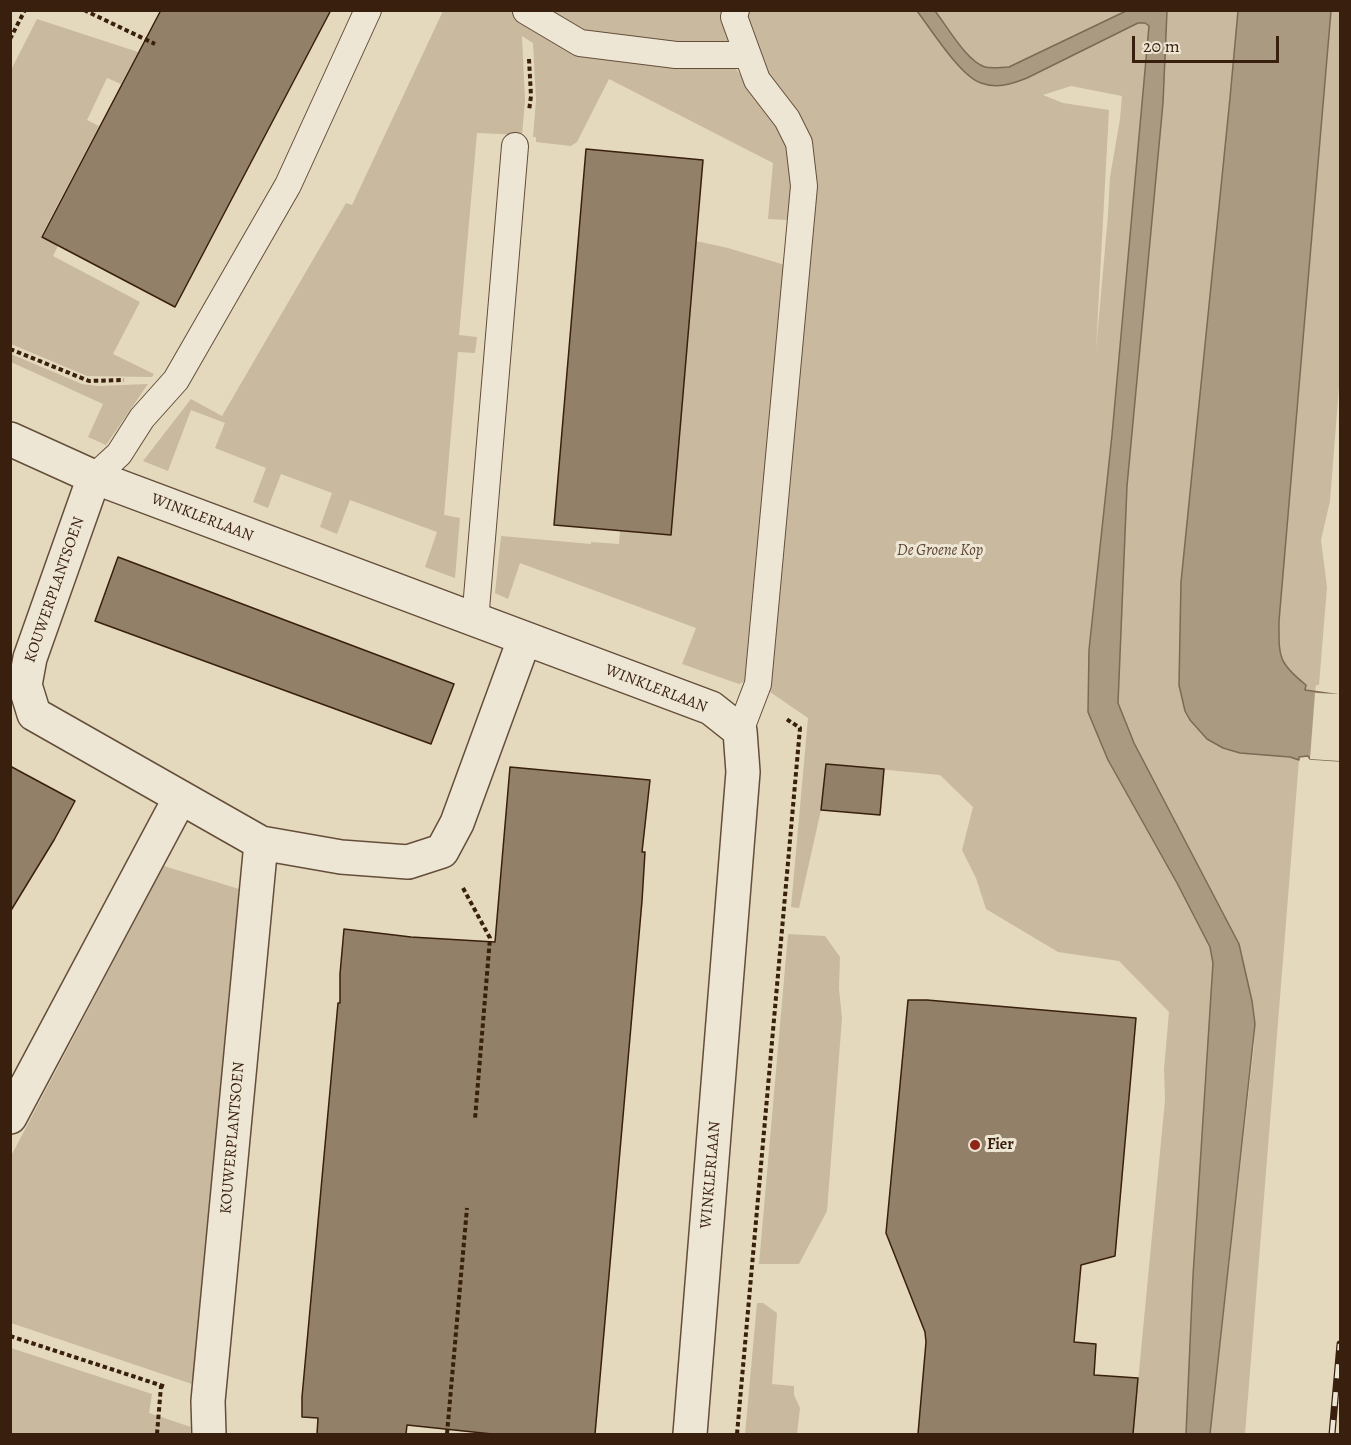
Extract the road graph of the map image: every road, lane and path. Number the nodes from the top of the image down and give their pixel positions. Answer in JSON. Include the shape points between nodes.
{"nodes":[{"id":1,"x":25,"y":10,"type":"edge"},
{"id":2,"x":84,"y":10,"type":"edge"},
{"id":3,"x":368,"y":10,"type":"edge"},
{"id":4,"x":736,"y":10,"type":"edge"},
{"id":5,"x":526,"y":11,"type":"edge"},
{"id":6,"x":10,"y":39,"type":"edge"},
{"id":7,"x":155,"y":44,"type":"dead end"},
{"id":8,"x":746,"y":55,"type":"junction"},
{"id":9,"x":515,"y":146,"type":"joint"},
{"id":10,"x":10,"y":349,"type":"edge"},
{"id":11,"x":176,"y":380,"type":"junction"},
{"id":12,"x":10,"y":439,"type":"edge"},
{"id":13,"x":94,"y":477,"type":"junction"},
{"id":14,"x":475,"y":621,"type":"junction"},
{"id":15,"x":524,"y":639,"type":"junction"},
{"id":16,"x":753,"y":698,"type":"junction"},
{"id":17,"x":740,"y":731,"type":"junction"},
{"id":18,"x":180,"y":798,"type":"junction"},
{"id":19,"x":261,"y":843,"type":"junction"},
{"id":20,"x":442,"y":851,"type":"junction"},
{"id":21,"x":10,"y":1117,"type":"edge"},
{"id":22,"x":475,"y":1119,"type":"dead end"},
{"id":23,"x":467,"y":1208,"type":"dead end"},
{"id":24,"x":10,"y":1336,"type":"edge"},
{"id":25,"x":161,"y":1386,"type":"junction"},
{"id":26,"x":208,"y":1401,"type":"junction"},
{"id":27,"x":157,"y":1434,"type":"edge"},
{"id":28,"x":208,"y":1434,"type":"edge"},
{"id":29,"x":447,"y":1434,"type":"edge"},
{"id":30,"x":690,"y":1434,"type":"edge"},
{"id":31,"x":737,"y":1434,"type":"edge"}],
"edges":[{"from":1,"to":6,"type":"path"},
{"from":2,"to":7,"type":"path"},
{"from":3,"to":11,"type":"lane","via":[[288,185]]},
{"from":4,"to":8,"type":"lane","via":[[734,17]]},
{"from":5,"to":8,"type":"lane","via":[[580,43],[676,55]]},
{"from":5,"to":9,"type":"path","via":[[531,96],[526,136]]},
{"from":8,"to":16,"type":"lane","via":[[799,143],[804,186],[760,672]]},
{"from":9,"to":14,"type":"lane"},
{"from":10,"to":11,"type":"path","via":[[89,381]]},
{"from":11,"to":13,"type":"lane","via":[[142,418],[120,454]]},
{"from":12,"to":13,"type":"street","name":"WINKLERLAAN"},
{"from":13,"to":14,"type":"street","name":"WINKLERLAAN"},
{"from":13,"to":18,"type":"street","name":"KOUWERPLANTSOEN","via":[[30,657],[25,685],[34,714]]},
{"from":14,"to":15,"type":"street","name":"WINKLERLAAN"},
{"from":15,"to":17,"type":"street","name":"WINKLERLAAN","via":[[711,708]]},
{"from":15,"to":20,"type":"street","via":[[457,823]]},
{"from":16,"to":17,"type":"lane"},
{"from":16,"to":31,"type":"path","via":[[800,728]]},
{"from":17,"to":30,"type":"street","name":"WINKLERLAAN","via":[[743,772]]},
{"from":18,"to":19,"type":"street","name":"KOUWERPLANTSOEN"},
{"from":18,"to":21,"type":"street"},
{"from":19,"to":20,"type":"street","name":"KOUWERPLANTSOEN","via":[[341,857],[408,862]]},
{"from":19,"to":26,"type":"street","name":"KOUWERPLANTSOEN"},
{"from":20,"to":22,"type":"path","via":[[490,938]]},
{"from":23,"to":29,"type":"path"},
{"from":24,"to":25,"type":"path"},
{"from":25,"to":26,"type":"path"},
{"from":25,"to":27,"type":"path"},
{"from":26,"to":28,"type":"street","name":"KOUWERPLANTSOEN"}]}
